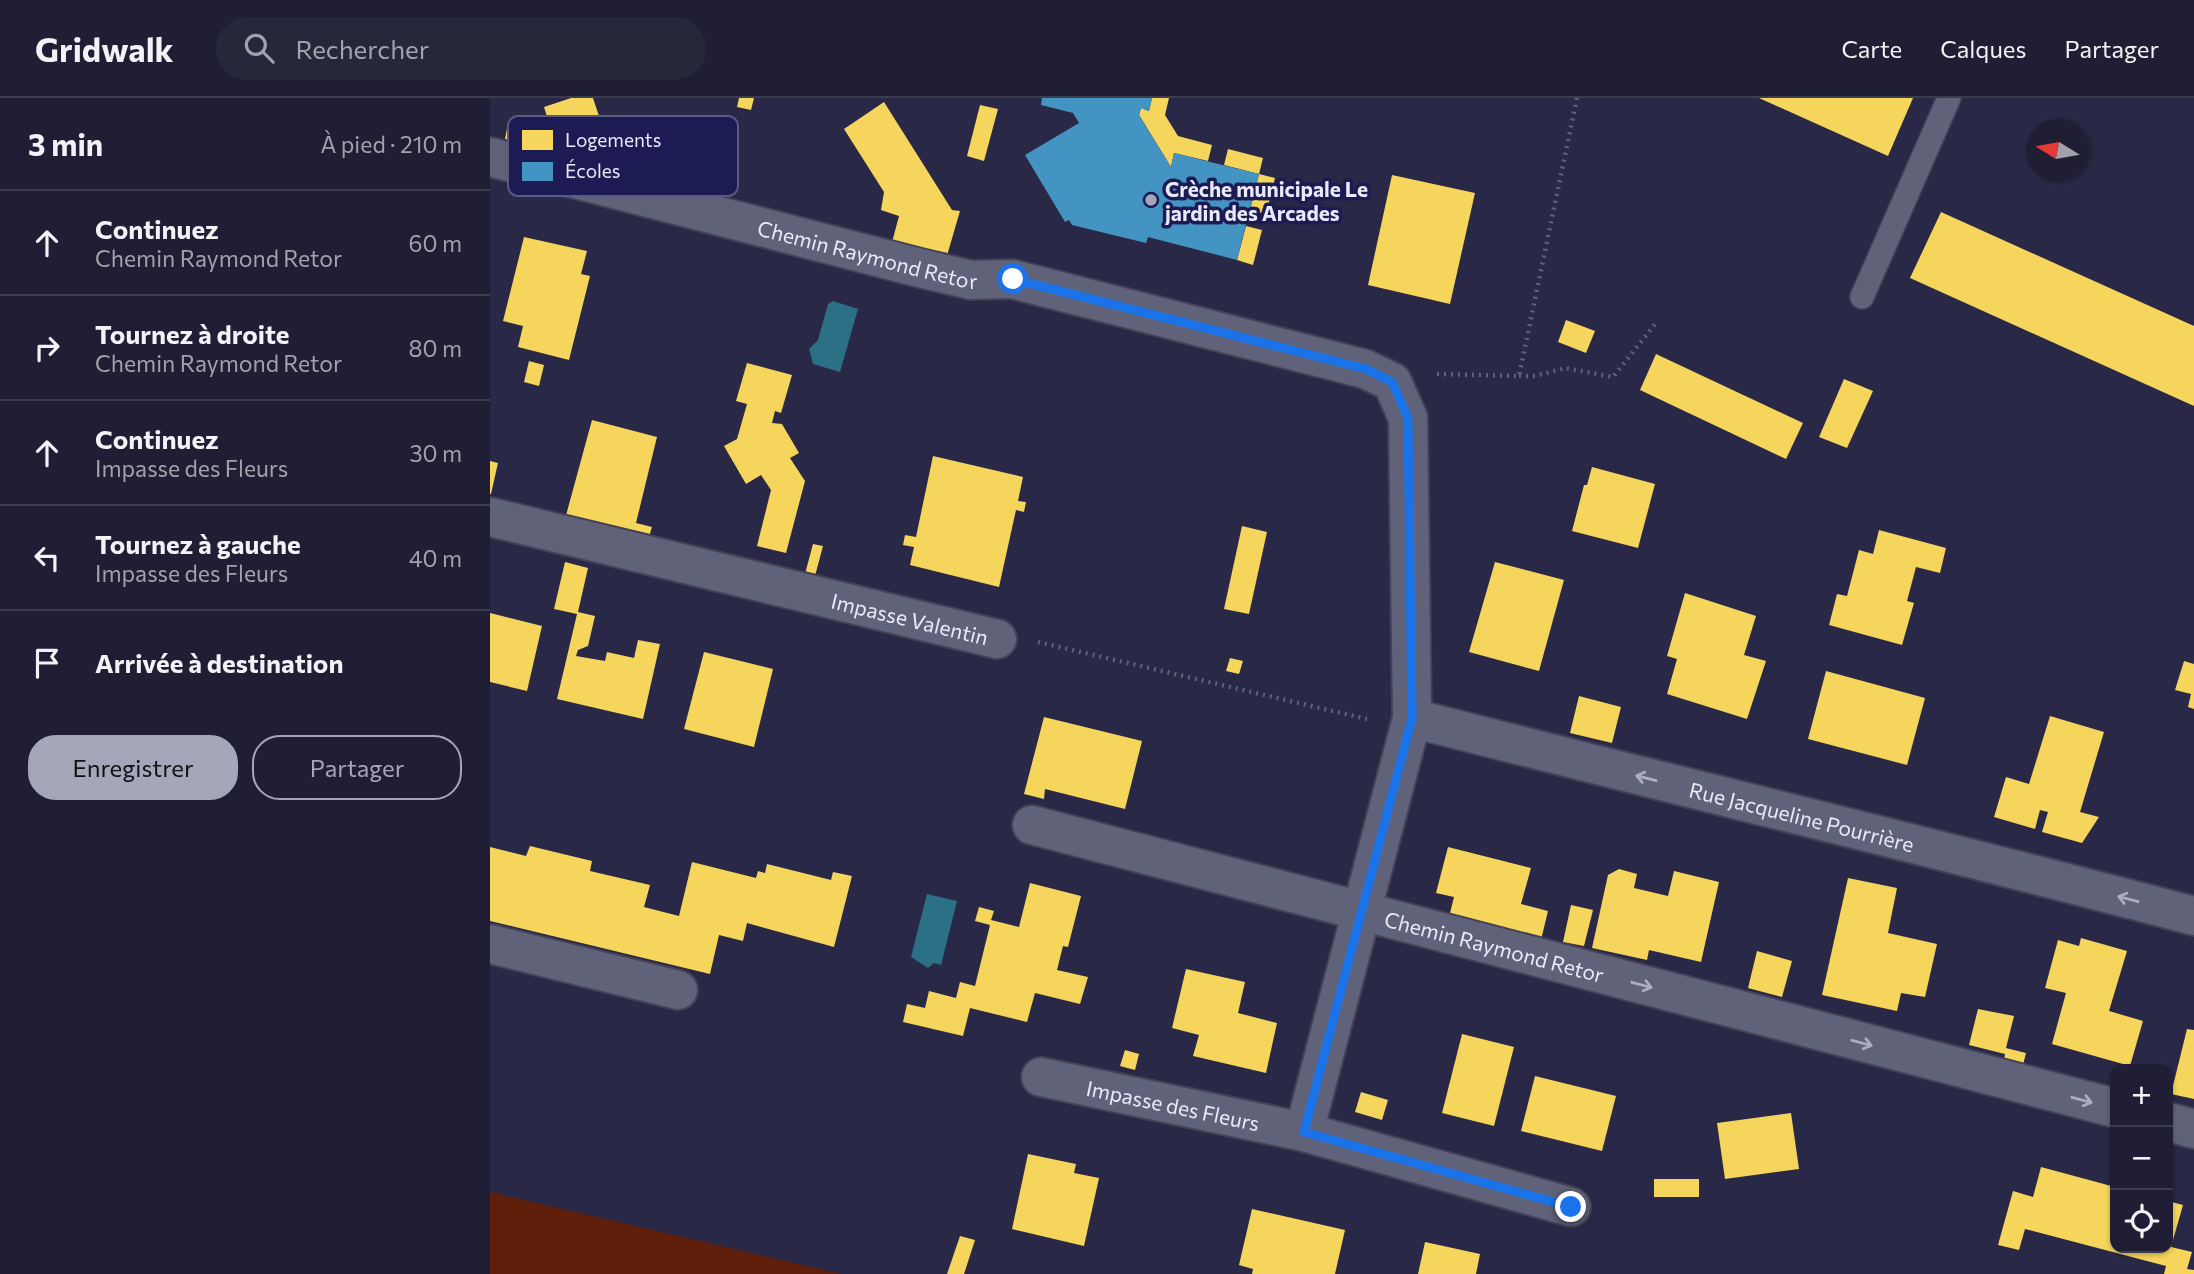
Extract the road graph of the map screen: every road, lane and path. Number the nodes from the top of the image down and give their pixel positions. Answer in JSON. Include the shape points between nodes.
{"nodes":[{"id":1,"x":1577,"y":98,"type":"edge"},
{"id":2,"x":1949,"y":98,"type":"edge"},
{"id":3,"x":490,"y":157,"type":"edge"},
{"id":4,"x":508,"y":162,"type":"edge"},
{"id":5,"x":641,"y":196,"type":"edge"},
{"id":6,"x":1863,"y":297,"type":"dead end"},
{"id":7,"x":1656,"y":323,"type":"dead end"},
{"id":8,"x":1519,"y":376,"type":"junction"},
{"id":9,"x":1392,"y":382,"type":"junction"},
{"id":10,"x":490,"y":517,"type":"edge"},
{"id":11,"x":996,"y":639,"type":"joint"},
{"id":12,"x":1412,"y":718,"type":"junction"},
{"id":13,"x":1032,"y":825,"type":"dead end"},
{"id":14,"x":1363,"y":913,"type":"junction"},
{"id":15,"x":2194,"y":916,"type":"edge"},
{"id":16,"x":490,"y":944,"type":"edge"},
{"id":17,"x":678,"y":990,"type":"dead end"},
{"id":18,"x":1041,"y":1077,"type":"dead end"},
{"id":19,"x":2110,"y":1107,"type":"edge"},
{"id":20,"x":2173,"y":1123,"type":"edge"},
{"id":21,"x":2194,"y":1129,"type":"edge"},
{"id":22,"x":1304,"y":1132,"type":"junction"},
{"id":23,"x":1571,"y":1207,"type":"dead end"}],
"edges":[{"from":1,"to":8,"type":"path"},
{"from":2,"to":6,"type":"lane"},
{"from":3,"to":4,"type":"street","name":"Chemin Raymond Retor"},
{"from":5,"to":9,"type":"street","name":"Chemin Raymond Retor","via":[[971,280],[1013,279],[1366,369]]},
{"from":7,"to":8,"type":"path","via":[[1613,377],[1565,368]]},
{"from":8,"to":9,"type":"path","via":[[1440,373]]},
{"from":9,"to":12,"type":"street","name":"Chemin Raymond Retor","via":[[1408,418]]},
{"from":10,"to":11,"type":"street","name":"Impasse Valentin"},
{"from":11,"to":12,"type":"path","name":"Impasse Valentin","via":[[1021,638],[1390,724]]},
{"from":12,"to":14,"type":"street","name":"Chemin Raymond Retor"},
{"from":15,"to":12,"type":"street","name":"Rue Jacqueline Pourrière","one_way":true},
{"from":13,"to":14,"type":"street"},
{"from":14,"to":19,"type":"street","name":"Chemin Raymond Retor","one_way":true},
{"from":14,"to":22,"type":"street"},
{"from":16,"to":17,"type":"street"},
{"from":18,"to":22,"type":"street","name":"Impasse des Fleurs"},
{"from":20,"to":21,"type":"street"},
{"from":22,"to":23,"type":"street","name":"Impasse des Fleurs"}]}
